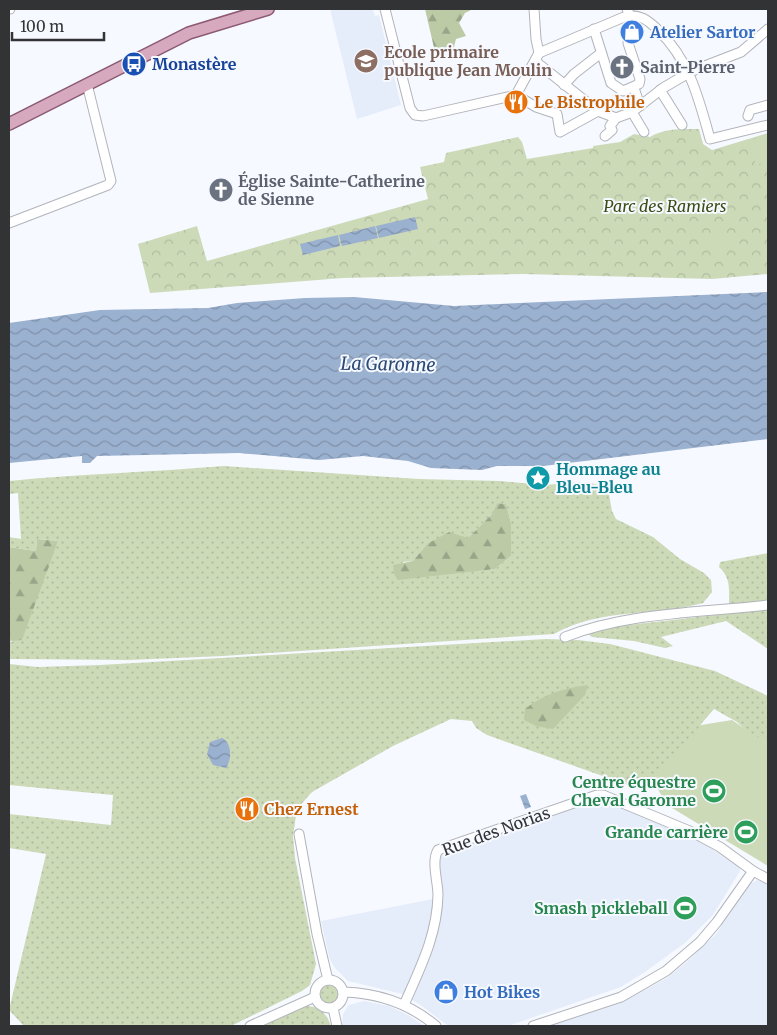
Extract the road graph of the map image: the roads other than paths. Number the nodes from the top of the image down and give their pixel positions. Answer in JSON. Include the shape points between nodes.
{"nodes":[{"id":1,"x":264,"y":9,"type":"edge"},
{"id":2,"x":385,"y":9,"type":"edge"},
{"id":3,"x":534,"y":9,"type":"edge"},
{"id":4,"x":628,"y":12,"type":"edge"},
{"id":5,"x":594,"y":29,"type":"junction"},
{"id":6,"x":768,"y":29,"type":"edge"},
{"id":7,"x":601,"y":53,"type":"junction"},
{"id":8,"x":537,"y":57,"type":"junction"},
{"id":9,"x":689,"y":73,"type":"junction"},
{"id":10,"x":87,"y":84,"type":"junction"},
{"id":11,"x":564,"y":84,"type":"junction"},
{"id":12,"x":634,"y":88,"type":"junction"},
{"id":13,"x":660,"y":90,"type":"junction"},
{"id":14,"x":516,"y":95,"type":"junction"},
{"id":15,"x":768,"y":105,"type":"edge"},
{"id":16,"x":636,"y":109,"type":"junction"},
{"id":17,"x":598,"y":111,"type":"junction"},
{"id":18,"x":748,"y":116,"type":"dead end"},
{"id":19,"x":616,"y":118,"type":"junction"},
{"id":20,"x":9,"y":124,"type":"edge"},
{"id":21,"x":682,"y":125,"type":"dead end"},
{"id":22,"x":768,"y":125,"type":"edge"},
{"id":23,"x":644,"y":132,"type":"dead end"},
{"id":24,"x":605,"y":136,"type":"dead end"},
{"id":25,"x":9,"y":223,"type":"edge"},
{"id":26,"x":768,"y":606,"type":"edge"},
{"id":27,"x":565,"y":637,"type":"dead end"},
{"id":28,"x":299,"y":834,"type":"dead end"},
{"id":29,"x":753,"y":871,"type":"junction"},
{"id":30,"x":768,"y":879,"type":"edge"},
{"id":31,"x":328,"y":980,"type":"junction"},
{"id":32,"x":343,"y":992,"type":"junction"},
{"id":33,"x":315,"y":997,"type":"junction"},
{"id":34,"x":404,"y":1004,"type":"junction"},
{"id":35,"x":333,"y":1008,"type":"junction"},
{"id":36,"x":250,"y":1026,"type":"edge"},
{"id":37,"x":337,"y":1026,"type":"edge"},
{"id":38,"x":436,"y":1026,"type":"edge"},
{"id":39,"x":533,"y":1026,"type":"edge"}],
"edges":[{"from":1,"to":10,"type":"main road","via":[[189,32]]},
{"from":2,"to":14,"type":"street","via":[[410,108],[415,115],[423,116]]},
{"from":3,"to":8,"type":"street"},
{"from":4,"to":5,"type":"street"},
{"from":4,"to":9,"type":"street","via":[[648,20],[666,38]]},
{"from":4,"to":12,"type":"street","via":[[632,21],[628,43],[640,79]]},
{"from":5,"to":7,"type":"street"},
{"from":5,"to":8,"type":"street"},
{"from":6,"to":9,"type":"street","via":[[742,52]]},
{"from":7,"to":11,"type":"street"},
{"from":7,"to":12,"type":"street","via":[[614,87],[623,91]]},
{"from":8,"to":11,"type":"street"},
{"from":8,"to":14,"type":"street"},
{"from":9,"to":13,"type":"street"},
{"from":9,"to":22,"type":"street","via":[[710,140]]},
{"from":10,"to":20,"type":"main road"},
{"from":10,"to":25,"type":"street","via":[[110,181],[108,185]]},
{"from":11,"to":17,"type":"street"},
{"from":12,"to":16,"type":"street"},
{"from":13,"to":16,"type":"street"},
{"from":13,"to":21,"type":"street"},
{"from":14,"to":17,"type":"street","via":[[557,114],[560,132]]},
{"from":15,"to":18,"type":"street","via":[[750,110]]},
{"from":16,"to":19,"type":"street"},
{"from":16,"to":23,"type":"street"},
{"from":17,"to":19,"type":"street"},
{"from":19,"to":24,"type":"street","via":[[610,126],[612,130]]},
{"from":26,"to":27,"type":"street","via":[[619,622]]},
{"from":28,"to":31,"type":"street"},
{"from":29,"to":30,"type":"street","name":"Rue des Norias"},
{"from":29,"to":34,"type":"street","name":"Rue des Norias","via":[[692,832],[603,795],[438,850],[434,856],[438,889],[435,926],[423,966]]},
{"from":29,"to":39,"type":"street","via":[[700,942],[666,971],[621,997]]},
{"from":31,"to":32,"type":"street","via":[[338,983]]},
{"from":31,"to":33,"type":"street","via":[[318,984]]},
{"from":32,"to":34,"type":"street","via":[[373,994]]},
{"from":32,"to":35,"type":"street","via":[[341,1002]]},
{"from":33,"to":35,"type":"street","via":[[322,1007]]},
{"from":33,"to":36,"type":"street"},
{"from":34,"to":38,"type":"street"},
{"from":35,"to":37,"type":"street"}]}
